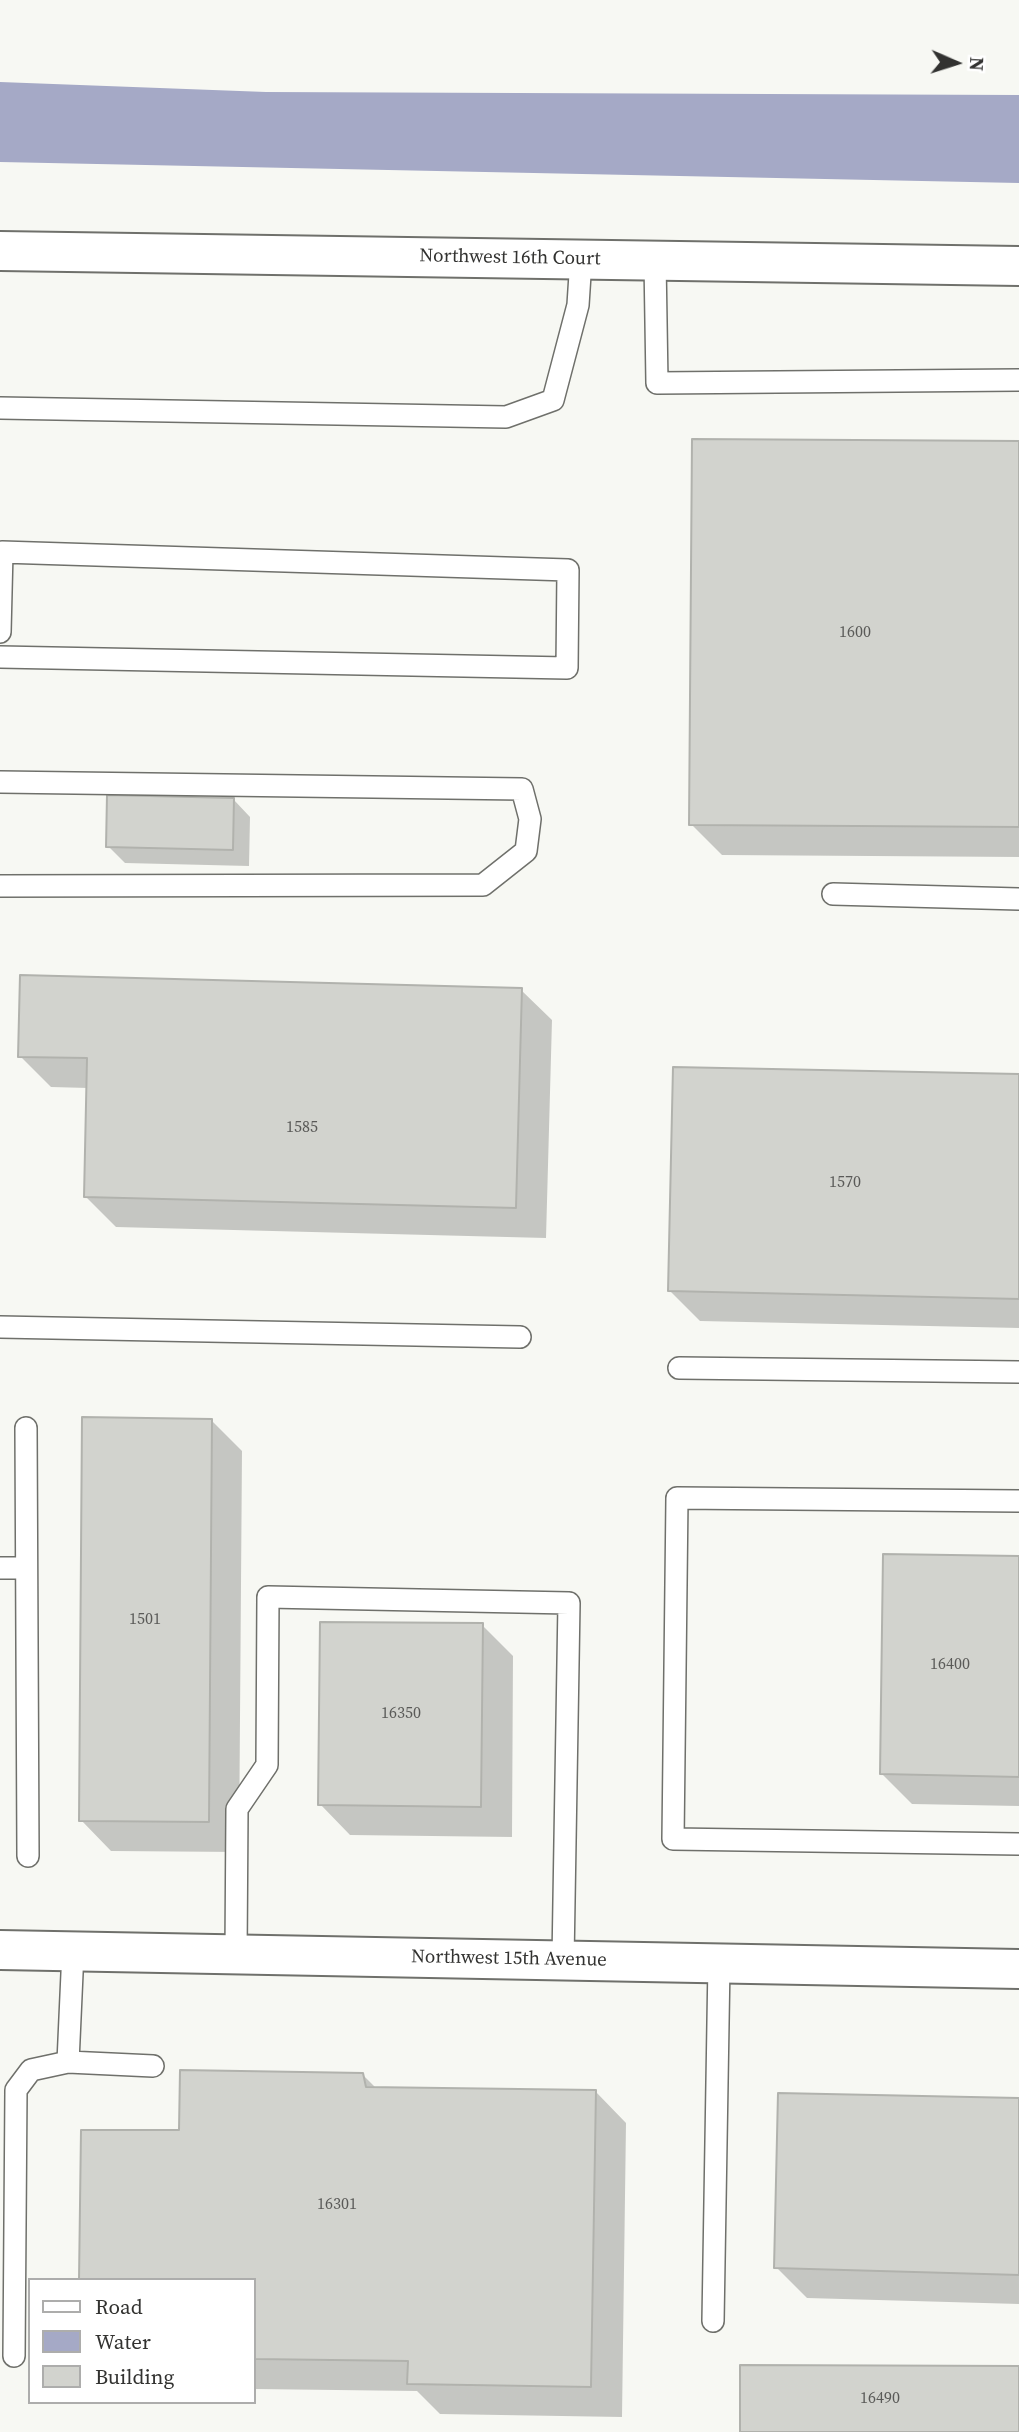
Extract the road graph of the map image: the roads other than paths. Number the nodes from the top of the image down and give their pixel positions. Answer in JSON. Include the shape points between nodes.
{"nodes":[{"id":1,"x":0,"y":251,"type":"edge"},
{"id":2,"x":580,"y":259,"type":"junction"},
{"id":3,"x":655,"y":261,"type":"junction"},
{"id":4,"x":1019,"y":266,"type":"edge"},
{"id":5,"x":1019,"y":380,"type":"edge"},
{"id":6,"x":0,"y":408,"type":"edge"},
{"id":7,"x":0,"y":632,"type":"edge"},
{"id":8,"x":0,"y":657,"type":"edge"},
{"id":9,"x":0,"y":782,"type":"edge"},
{"id":10,"x":0,"y":886,"type":"edge"},
{"id":11,"x":833,"y":894,"type":"dead end"},
{"id":12,"x":1019,"y":899,"type":"edge"},
{"id":13,"x":0,"y":1327,"type":"edge"},
{"id":14,"x":520,"y":1337,"type":"dead end"},
{"id":15,"x":680,"y":1368,"type":"dead end"},
{"id":16,"x":1019,"y":1372,"type":"edge"},
{"id":17,"x":26,"y":1428,"type":"dead end"},
{"id":18,"x":1019,"y":1501,"type":"edge"},
{"id":19,"x":0,"y":1567,"type":"edge"},
{"id":20,"x":26,"y":1568,"type":"junction"},
{"id":21,"x":1019,"y":1844,"type":"edge"},
{"id":22,"x":28,"y":1856,"type":"dead end"},
{"id":23,"x":0,"y":1950,"type":"edge"},
{"id":24,"x":73,"y":1951,"type":"junction"},
{"id":25,"x":236,"y":1954,"type":"junction"},
{"id":26,"x":563,"y":1961,"type":"junction"},
{"id":27,"x":719,"y":1963,"type":"junction"},
{"id":28,"x":1019,"y":1969,"type":"edge"},
{"id":29,"x":68,"y":2062,"type":"junction"},
{"id":30,"x":153,"y":2066,"type":"dead end"},
{"id":31,"x":7,"y":2218,"type":"edge"},
{"id":32,"x":713,"y":2321,"type":"dead end"},
{"id":33,"x":13,"y":2356,"type":"dead end"}],
"edges":[{"from":1,"to":2,"type":"street","name":"Northwest 16th Court"},
{"from":2,"to":3,"type":"street","name":"Northwest 16th Court"},
{"from":2,"to":6,"type":"lane","via":[[578,306],[553,400],[506,417]]},
{"from":3,"to":4,"type":"street","name":"Northwest 16th Court"},
{"from":3,"to":5,"type":"lane","via":[[657,383]]},
{"from":7,"to":8,"type":"lane","via":[[2,552],[568,570],[567,668]]},
{"from":9,"to":10,"type":"lane","via":[[522,789],[530,819],[526,851],[482,885]]},
{"from":11,"to":12,"type":"lane"},
{"from":13,"to":14,"type":"lane"},
{"from":15,"to":16,"type":"lane"},
{"from":17,"to":20,"type":"lane"},
{"from":18,"to":21,"type":"lane","via":[[677,1498],[673,1839]]},
{"from":19,"to":20,"type":"lane"},
{"from":20,"to":22,"type":"lane"},
{"from":23,"to":24,"type":"street","name":"Northwest 15th Avenue"},
{"from":24,"to":25,"type":"street","name":"Northwest 15th Avenue"},
{"from":24,"to":29,"type":"lane"},
{"from":25,"to":26,"type":"street","name":"Northwest 15th Avenue"},
{"from":25,"to":26,"type":"lane","via":[[237,1809],[267,1765],[268,1597],[569,1603]]},
{"from":26,"to":27,"type":"street","name":"Northwest 15th Avenue"},
{"from":27,"to":28,"type":"street","name":"Northwest 15th Avenue"},
{"from":27,"to":32,"type":"lane"},
{"from":29,"to":30,"type":"lane"},
{"from":29,"to":31,"type":"lane","via":[[31,2070],[16,2090]]},
{"from":31,"to":33,"type":"lane"}]}
